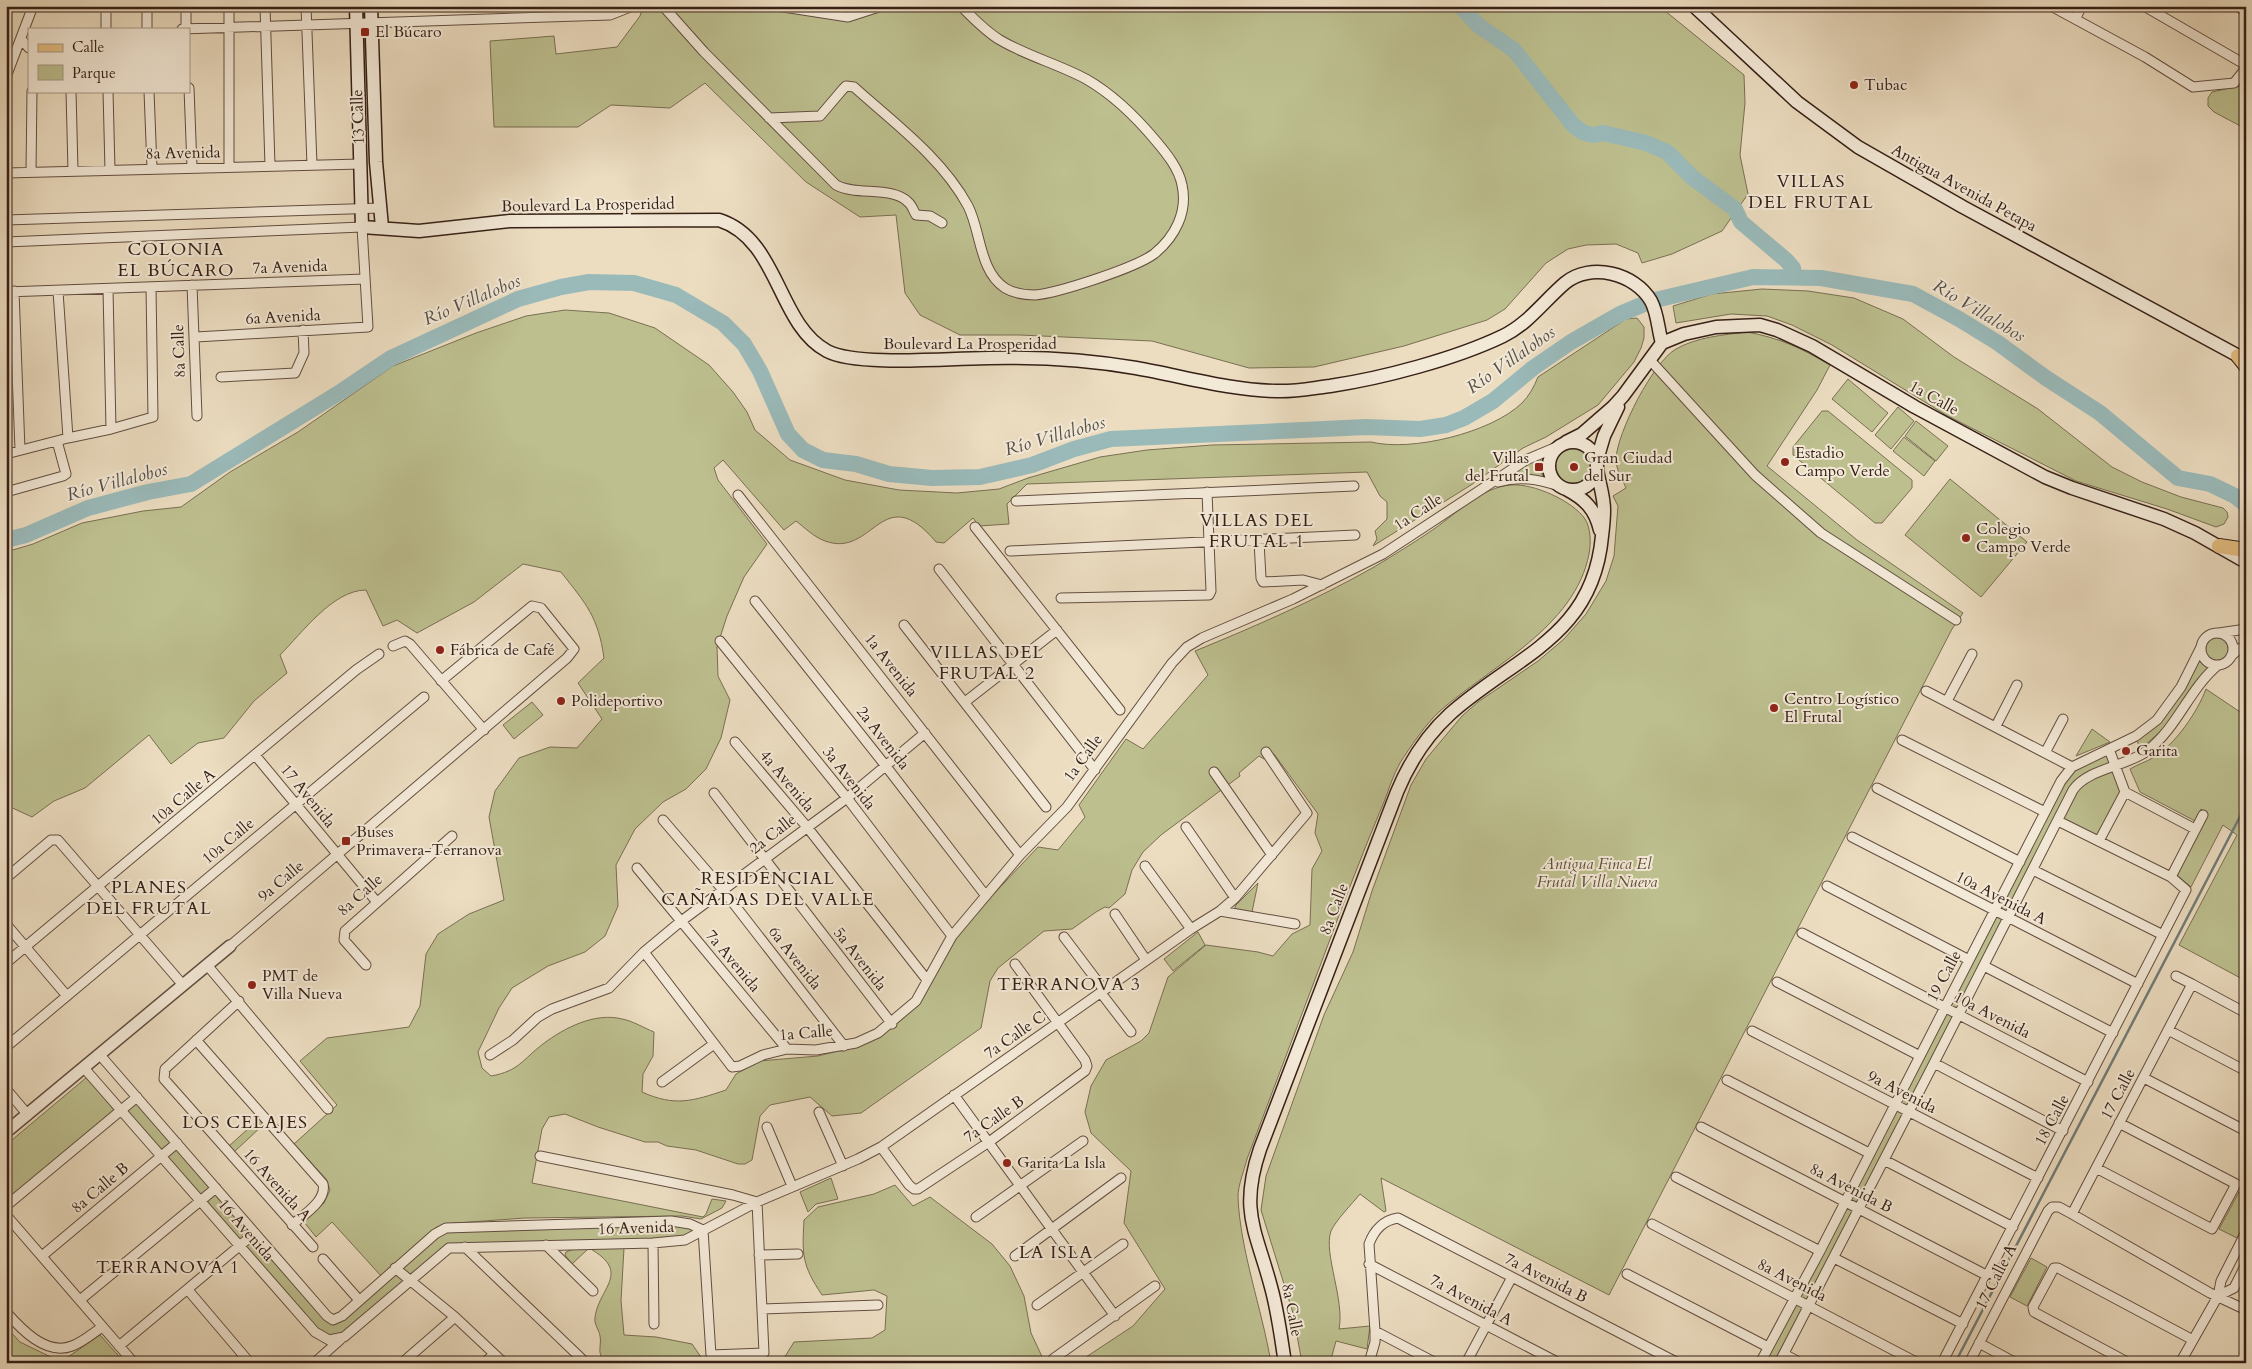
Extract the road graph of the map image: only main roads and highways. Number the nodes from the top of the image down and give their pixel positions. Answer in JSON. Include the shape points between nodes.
{"nodes":[{"id":1,"x":356,"y":6,"type":"edge"},
{"id":2,"x":371,"y":6,"type":"edge"},
{"id":3,"x":1694,"y":6,"type":"edge"},
{"id":4,"x":362,"y":227,"type":"joint"},
{"id":5,"x":382,"y":227,"type":"junction"},
{"id":6,"x":1662,"y":343,"type":"junction"},
{"id":7,"x":2243,"y":361,"type":"edge"},
{"id":8,"x":1623,"y":396,"type":"junction"},
{"id":9,"x":1562,"y":444,"type":"junction"},
{"id":10,"x":1597,"y":465,"type":"junction"},
{"id":11,"x":1563,"y":488,"type":"junction"},
{"id":12,"x":1602,"y":537,"type":"junction"},
{"id":13,"x":2219,"y":546,"type":"junction"},
{"id":14,"x":2240,"y":548,"type":"edge"},
{"id":15,"x":2246,"y":562,"type":"edge"},
{"id":16,"x":1285,"y":1363,"type":"edge"}],
"edges":[{"from":1,"to":4,"type":"main road","name":"13 Calle"},
{"from":2,"to":5,"type":"main road","name":"13 Calle","via":[[376,162]]},
{"from":3,"to":7,"type":"main road","name":"Antigua Avenida Petapa","via":[[1797,102],[1858,146]]},
{"from":4,"to":5,"type":"main road","name":"Boulevard La Prosperidad"},
{"from":5,"to":6,"type":"main road","name":"Boulevard La Prosperidad","via":[[419,231],[510,221],[719,220],[738,229],[753,243],[806,333],[821,348],[840,357],[872,360],[1011,357],[1070,360],[1278,391],[1335,385],[1460,354],[1513,330],[1566,282],[1599,272],[1628,280],[1643,292],[1651,302]]},
{"from":6,"to":8,"type":"main road","name":"1a Calle"},
{"from":6,"to":13,"type":"main road","name":"1a Calle","via":[[1684,334],[1731,325],[1760,325],[1778,330],[2045,477],[2164,519]]},
{"from":8,"to":9,"type":"main road","name":"1a Calle","via":[[1590,428]]},
{"from":8,"to":10,"type":"main road","name":"1a Calle","via":[[1604,436]]},
{"from":9,"to":10,"type":"main road","via":[[1574,441],[1585,444],[1594,453]]},
{"from":9,"to":11,"type":"main road","via":[[1551,454],[1548,466],[1551,477]]},
{"from":10,"to":11,"type":"main road","via":[[1595,477],[1586,486],[1575,490]]},
{"from":10,"to":12,"type":"main road","name":"8a Calle","via":[[1604,502]]},
{"from":11,"to":12,"type":"main road","name":"8a Calle","via":[[1584,500],[1592,510]]},
{"from":12,"to":16,"type":"main road","name":"8a Calle","via":[[1593,579],[1564,626],[1543,646],[1449,715],[1426,739],[1409,766],[1274,1112],[1253,1171],[1250,1202],[1255,1239],[1274,1298]]},
{"from":13,"to":14,"type":"main road"},
{"from":13,"to":15,"type":"main road","name":"1a Calle"}]}
